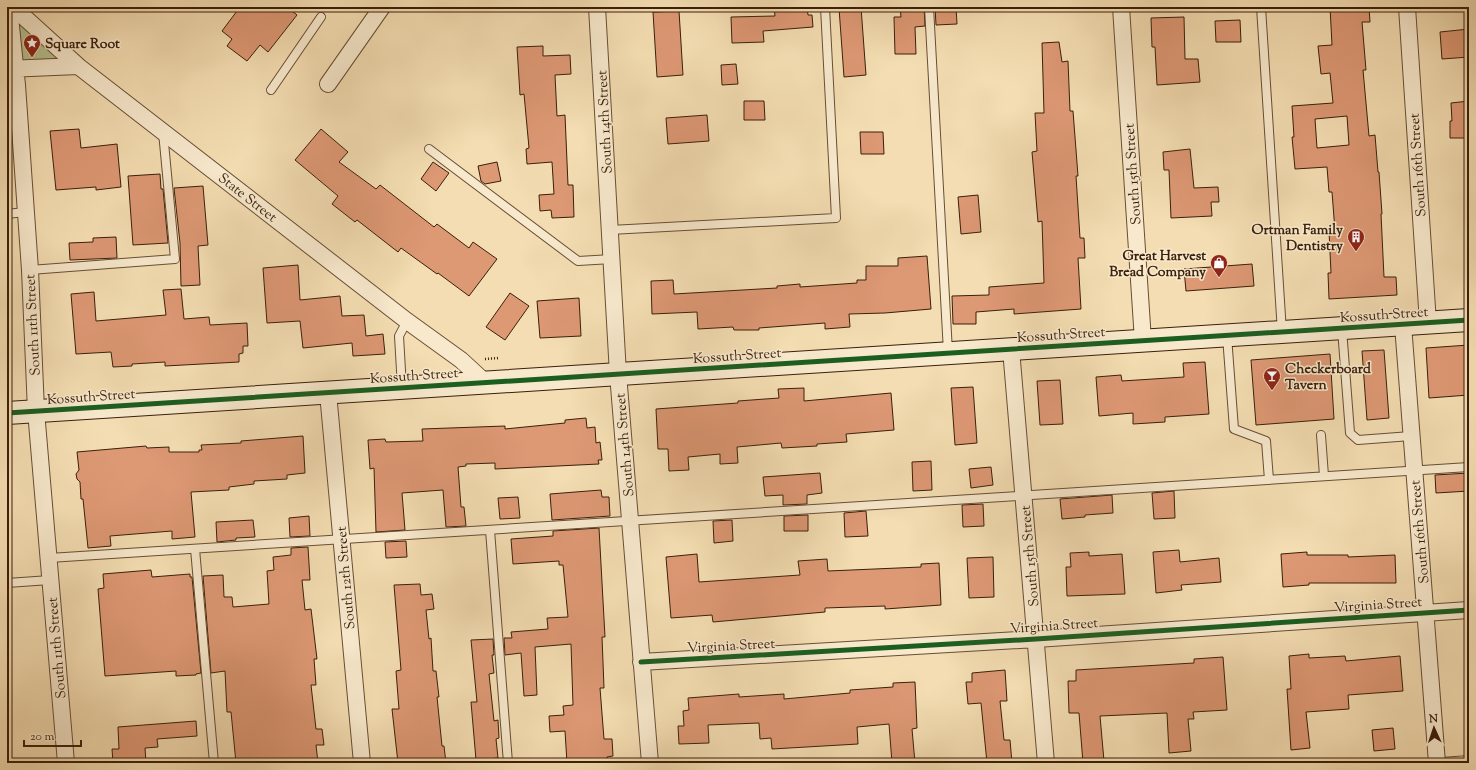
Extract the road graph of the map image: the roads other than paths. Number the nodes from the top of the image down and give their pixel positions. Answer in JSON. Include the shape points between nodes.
{"nodes":[{"id":1,"x":9,"y":7,"type":"edge"},
{"id":2,"x":12,"y":7,"type":"edge"},
{"id":3,"x":382,"y":7,"type":"edge"},
{"id":4,"x":597,"y":7,"type":"edge"},
{"id":5,"x":825,"y":7,"type":"edge"},
{"id":6,"x":929,"y":7,"type":"edge"},
{"id":7,"x":1121,"y":7,"type":"edge"},
{"id":8,"x":1261,"y":7,"type":"edge"},
{"id":9,"x":1407,"y":7,"type":"edge"},
{"id":10,"x":321,"y":17,"type":"dead end"},
{"id":11,"x":78,"y":66,"type":"junction"},
{"id":12,"x":11,"y":69,"type":"edge"},
{"id":13,"x":328,"y":84,"type":"dead end"},
{"id":14,"x":271,"y":90,"type":"dead end"},
{"id":15,"x":163,"y":131,"type":"junction"},
{"id":16,"x":429,"y":149,"type":"dead end"},
{"id":17,"x":25,"y":212,"type":"junction"},
{"id":18,"x":7,"y":214,"type":"edge"},
{"id":19,"x":610,"y":230,"type":"junction"},
{"id":20,"x":612,"y":259,"type":"junction"},
{"id":21,"x":30,"y":270,"type":"junction"},
{"id":22,"x":1469,"y":320,"type":"edge"},
{"id":23,"x":407,"y":321,"type":"junction"},
{"id":24,"x":1428,"y":323,"type":"junction"},
{"id":25,"x":1403,"y":324,"type":"junction"},
{"id":26,"x":1342,"y":328,"type":"junction"},
{"id":27,"x":1282,"y":332,"type":"junction"},
{"id":28,"x":1227,"y":335,"type":"junction"},
{"id":29,"x":1143,"y":341,"type":"junction"},
{"id":30,"x":1011,"y":349,"type":"junction"},
{"id":31,"x":948,"y":354,"type":"junction"},
{"id":32,"x":618,"y":374,"type":"junction"},
{"id":33,"x":486,"y":383,"type":"junction"},
{"id":34,"x":402,"y":388,"type":"junction"},
{"id":35,"x":328,"y":393,"type":"junction"},
{"id":36,"x":36,"y":411,"type":"junction"},
{"id":37,"x":7,"y":413,"type":"edge"},
{"id":38,"x":1321,"y":435,"type":"dead end"},
{"id":39,"x":1411,"y":436,"type":"junction"},
{"id":40,"x":1469,"y":467,"type":"edge"},
{"id":41,"x":1414,"y":470,"type":"junction"},
{"id":42,"x":1324,"y":476,"type":"junction"},
{"id":43,"x":1269,"y":480,"type":"junction"},
{"id":44,"x":1024,"y":496,"type":"junction"},
{"id":45,"x":630,"y":521,"type":"junction"},
{"id":46,"x":490,"y":530,"type":"junction"},
{"id":47,"x":342,"y":540,"type":"junction"},
{"id":48,"x":195,"y":549,"type":"junction"},
{"id":49,"x":49,"y":558,"type":"junction"},
{"id":50,"x":50,"y":580,"type":"junction"},
{"id":51,"x":7,"y":583,"type":"edge"},
{"id":52,"x":1469,"y":610,"type":"edge"},
{"id":53,"x":1425,"y":613,"type":"junction"},
{"id":54,"x":1036,"y":639,"type":"junction"},
{"id":55,"x":641,"y":662,"type":"junction"},
{"id":56,"x":1469,"y":760,"type":"edge"},
{"id":57,"x":62,"y":763,"type":"edge"},
{"id":58,"x":66,"y":763,"type":"edge"},
{"id":59,"x":214,"y":763,"type":"edge"},
{"id":60,"x":362,"y":763,"type":"edge"},
{"id":61,"x":508,"y":763,"type":"edge"},
{"id":62,"x":650,"y":763,"type":"edge"},
{"id":63,"x":1046,"y":763,"type":"edge"},
{"id":64,"x":1434,"y":763,"type":"edge"}],
"edges":[{"from":1,"to":12,"type":"street","name":"South 11th Street"},
{"from":2,"to":11,"type":"street","name":"State Street"},
{"from":3,"to":13,"type":"street"},
{"from":4,"to":19,"type":"street","name":"South 14th Street"},
{"from":5,"to":19,"type":"lane","via":[[836,218]]},
{"from":6,"to":31,"type":"lane"},
{"from":7,"to":29,"type":"street","name":"South 15th Street"},
{"from":8,"to":27,"type":"lane"},
{"from":9,"to":24,"type":"street","name":"South 16th Street"},
{"from":10,"to":14,"type":"lane"},
{"from":11,"to":12,"type":"street"},
{"from":11,"to":15,"type":"street","name":"State Street"},
{"from":12,"to":17,"type":"street","name":"South 11th Street"},
{"from":15,"to":21,"type":"lane","via":[[175,259]]},
{"from":15,"to":23,"type":"street","name":"State Street"},
{"from":16,"to":20,"type":"lane","via":[[578,261]]},
{"from":17,"to":18,"type":"lane"},
{"from":17,"to":21,"type":"street","name":"South 11th Street"},
{"from":19,"to":20,"type":"street","name":"South 14th Street"},
{"from":20,"to":32,"type":"street","name":"South 14th Street"},
{"from":21,"to":36,"type":"street","name":"South 11th Street"},
{"from":22,"to":24,"type":"street","name":"Kossuth Street"},
{"from":23,"to":33,"type":"street","name":"State Street","via":[[462,360]]},
{"from":23,"to":34,"type":"lane","via":[[399,336]]},
{"from":24,"to":25,"type":"street","name":"Kossuth Street"},
{"from":25,"to":26,"type":"street","name":"Kossuth Street"},
{"from":25,"to":39,"type":"street","name":"South 16th Street"},
{"from":26,"to":27,"type":"street","name":"Kossuth Street"},
{"from":26,"to":39,"type":"lane","via":[[1350,433],[1358,440]]},
{"from":27,"to":28,"type":"street","name":"Kossuth Street"},
{"from":28,"to":29,"type":"street","name":"Kossuth Street"},
{"from":28,"to":43,"type":"lane","via":[[1234,429],[1266,441]]},
{"from":29,"to":30,"type":"street","name":"Kossuth Street"},
{"from":30,"to":31,"type":"street","name":"Kossuth Street"},
{"from":30,"to":44,"type":"street","name":"South 15th Street"},
{"from":31,"to":32,"type":"street","name":"Kossuth Street"},
{"from":32,"to":33,"type":"street","name":"Kossuth Street"},
{"from":32,"to":45,"type":"street","name":"South 14th Street"},
{"from":33,"to":34,"type":"street","name":"Kossuth Street"},
{"from":34,"to":35,"type":"street","name":"Kossuth Street"},
{"from":35,"to":36,"type":"street","name":"Kossuth Street"},
{"from":35,"to":47,"type":"street","name":"South 12th Street"},
{"from":36,"to":37,"type":"street","name":"Kossuth Street"},
{"from":36,"to":49,"type":"street","name":"South 11th Street"},
{"from":38,"to":42,"type":"lane"},
{"from":39,"to":41,"type":"street","name":"South 16th Street"},
{"from":40,"to":41,"type":"lane"},
{"from":41,"to":42,"type":"lane"},
{"from":41,"to":53,"type":"street","name":"South 16th Street"},
{"from":42,"to":43,"type":"lane"},
{"from":43,"to":44,"type":"lane"},
{"from":44,"to":45,"type":"lane"},
{"from":44,"to":54,"type":"street","name":"South 15th Street"},
{"from":45,"to":46,"type":"lane"},
{"from":45,"to":55,"type":"street","name":"South 14th Street"},
{"from":46,"to":47,"type":"lane"},
{"from":46,"to":61,"type":"lane"},
{"from":47,"to":48,"type":"lane"},
{"from":47,"to":60,"type":"street","name":"South 12th Street"},
{"from":48,"to":49,"type":"lane"},
{"from":48,"to":59,"type":"lane"},
{"from":49,"to":50,"type":"street","name":"South 11th Street"},
{"from":50,"to":51,"type":"lane"},
{"from":50,"to":58,"type":"street","name":"South 11th Street"},
{"from":52,"to":53,"type":"street","name":"Virginia Street"},
{"from":53,"to":54,"type":"street","name":"Virginia Street"},
{"from":53,"to":64,"type":"street","name":"South 16th Street"},
{"from":54,"to":55,"type":"street","name":"Virginia Street"},
{"from":54,"to":63,"type":"street","name":"South 15th Street"},
{"from":55,"to":62,"type":"street","name":"South 14th Street"},
{"from":56,"to":64,"type":"lane"},
{"from":57,"to":58,"type":"street"}]}
